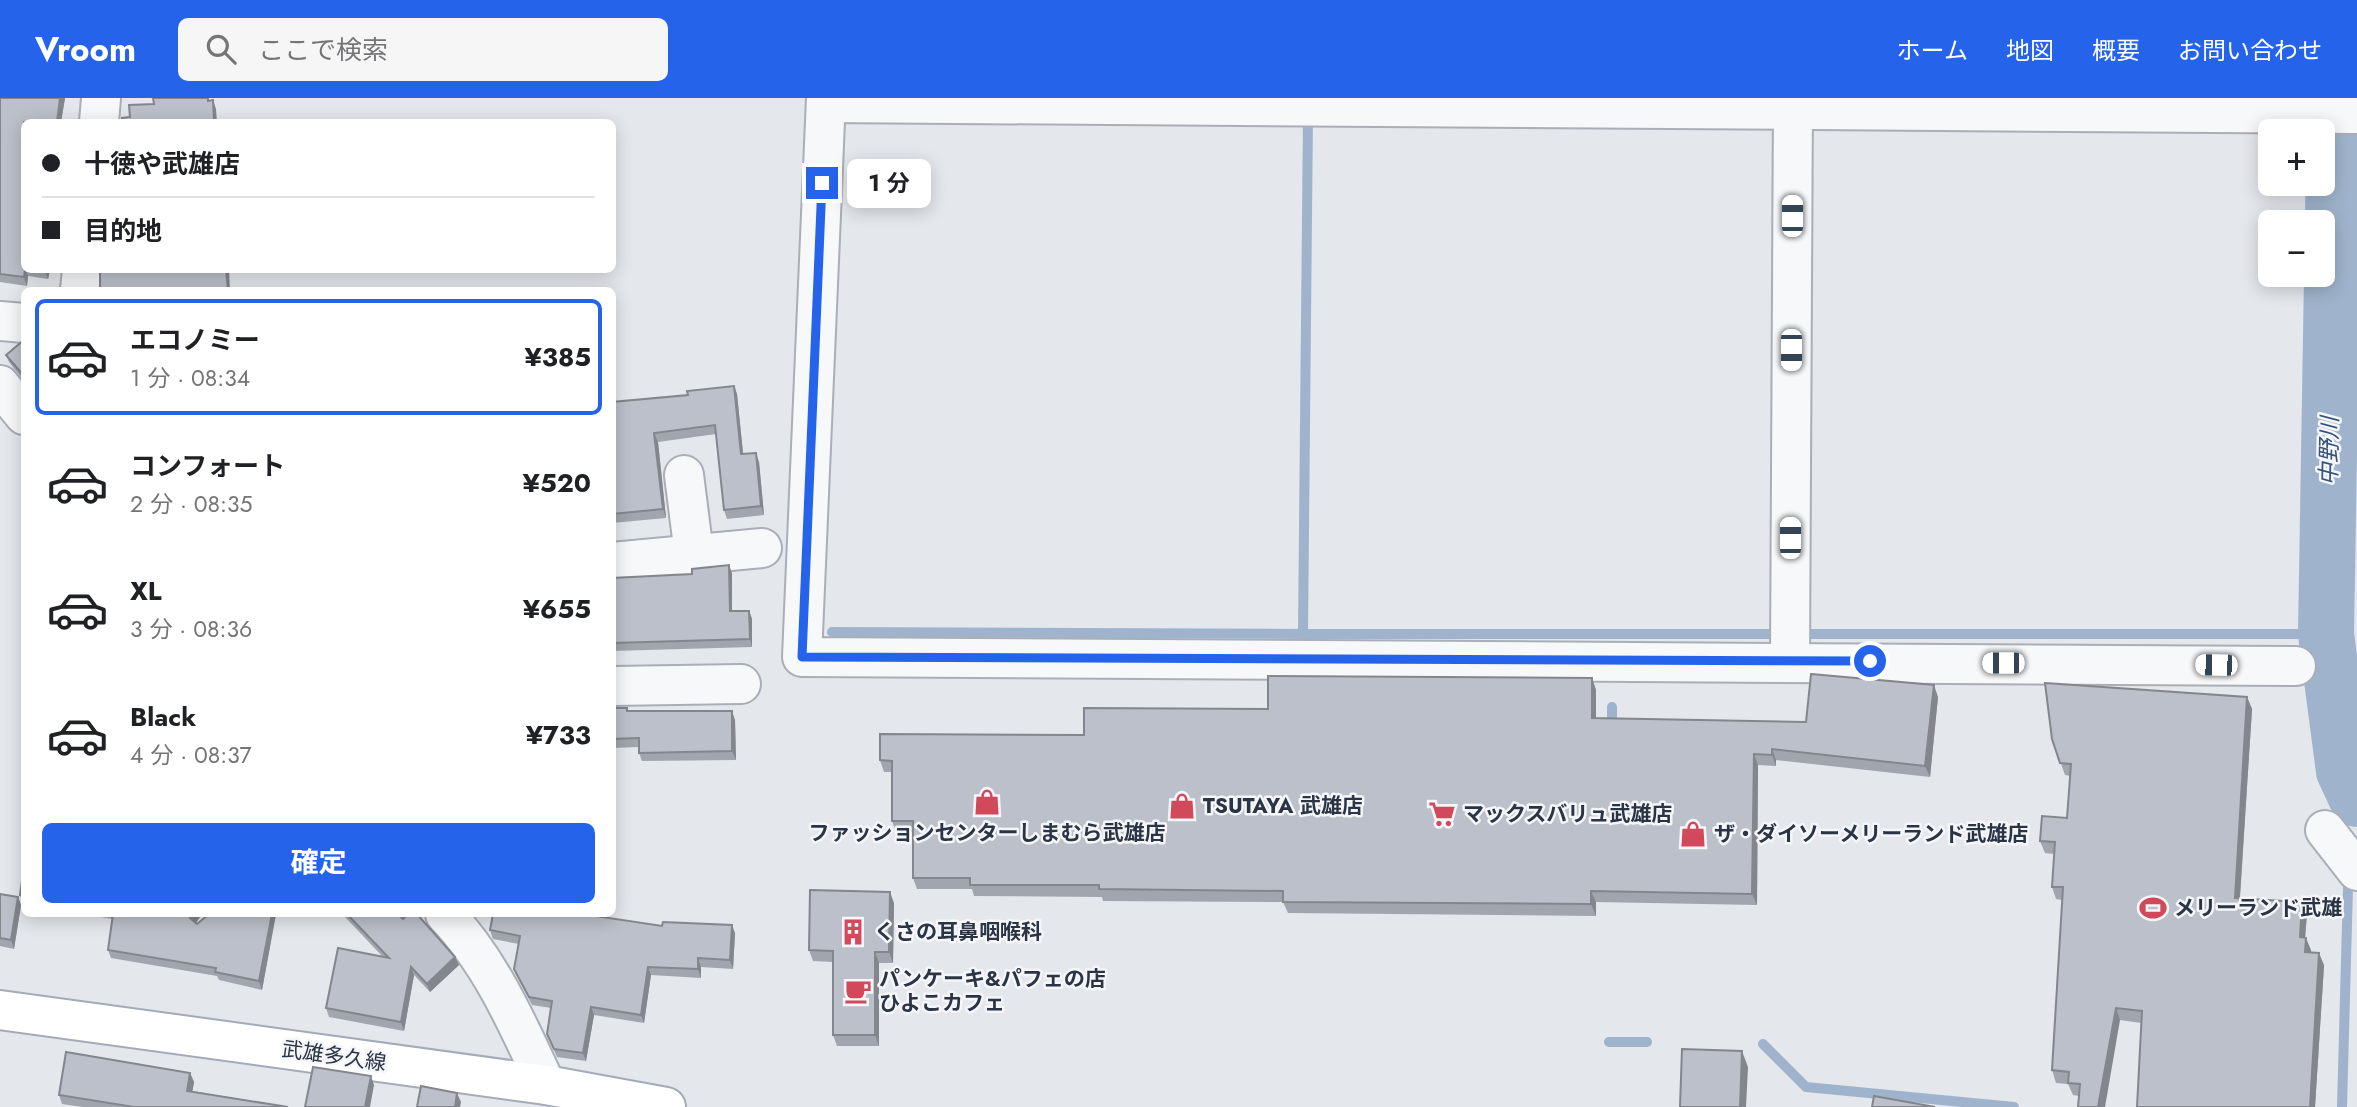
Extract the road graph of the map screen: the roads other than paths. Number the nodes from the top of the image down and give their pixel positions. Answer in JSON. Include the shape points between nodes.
{"nodes":[{"id":1,"x":101,"y":98,"type":"edge"},
{"id":2,"x":826,"y":100,"type":"edge"},
{"id":3,"x":1793,"y":103,"type":"edge"},
{"id":4,"x":2357,"y":114,"type":"edge"},
{"id":5,"x":99,"y":119,"type":"edge"},
{"id":6,"x":0,"y":321,"type":"edge"},
{"id":7,"x":21,"y":323,"type":"edge"},
{"id":8,"x":0,"y":385,"type":"edge"},
{"id":9,"x":21,"y":411,"type":"edge"},
{"id":10,"x":684,"y":475,"type":"dead end"},
{"id":11,"x":762,"y":548,"type":"dead end"},
{"id":12,"x":694,"y":554,"type":"junction"},
{"id":13,"x":616,"y":562,"type":"edge"},
{"id":14,"x":1790,"y":660,"type":"junction"},
{"id":15,"x":2296,"y":666,"type":"dead end"},
{"id":16,"x":741,"y":684,"type":"dead end"},
{"id":17,"x":616,"y":686,"type":"edge"},
{"id":18,"x":2325,"y":830,"type":"dead end"},
{"id":19,"x":2357,"y":871,"type":"edge"},
{"id":20,"x":448,"y":917,"type":"edge"},
{"id":21,"x":0,"y":1010,"type":"edge"},
{"id":22,"x":546,"y":1085,"type":"junction"},
{"id":23,"x":666,"y":1107,"type":"edge"}],
"edges":[{"from":1,"to":5,"type":"street"},
{"from":2,"to":3,"type":"street","via":[[1307,106]]},
{"from":2,"to":14,"type":"street","via":[[802,657]]},
{"from":3,"to":4,"type":"street"},
{"from":3,"to":14,"type":"street"},
{"from":6,"to":7,"type":"street"},
{"from":8,"to":9,"type":"street"},
{"from":10,"to":12,"type":"street"},
{"from":11,"to":12,"type":"street"},
{"from":12,"to":13,"type":"street"},
{"from":14,"to":15,"type":"street"},
{"from":16,"to":17,"type":"street"},
{"from":18,"to":19,"type":"street"},
{"from":20,"to":22,"type":"street","via":[[506,1000]]},
{"from":21,"to":22,"type":"main road","name":"武雄多久線"},
{"from":22,"to":23,"type":"main road","name":"武雄多久線"}]}
